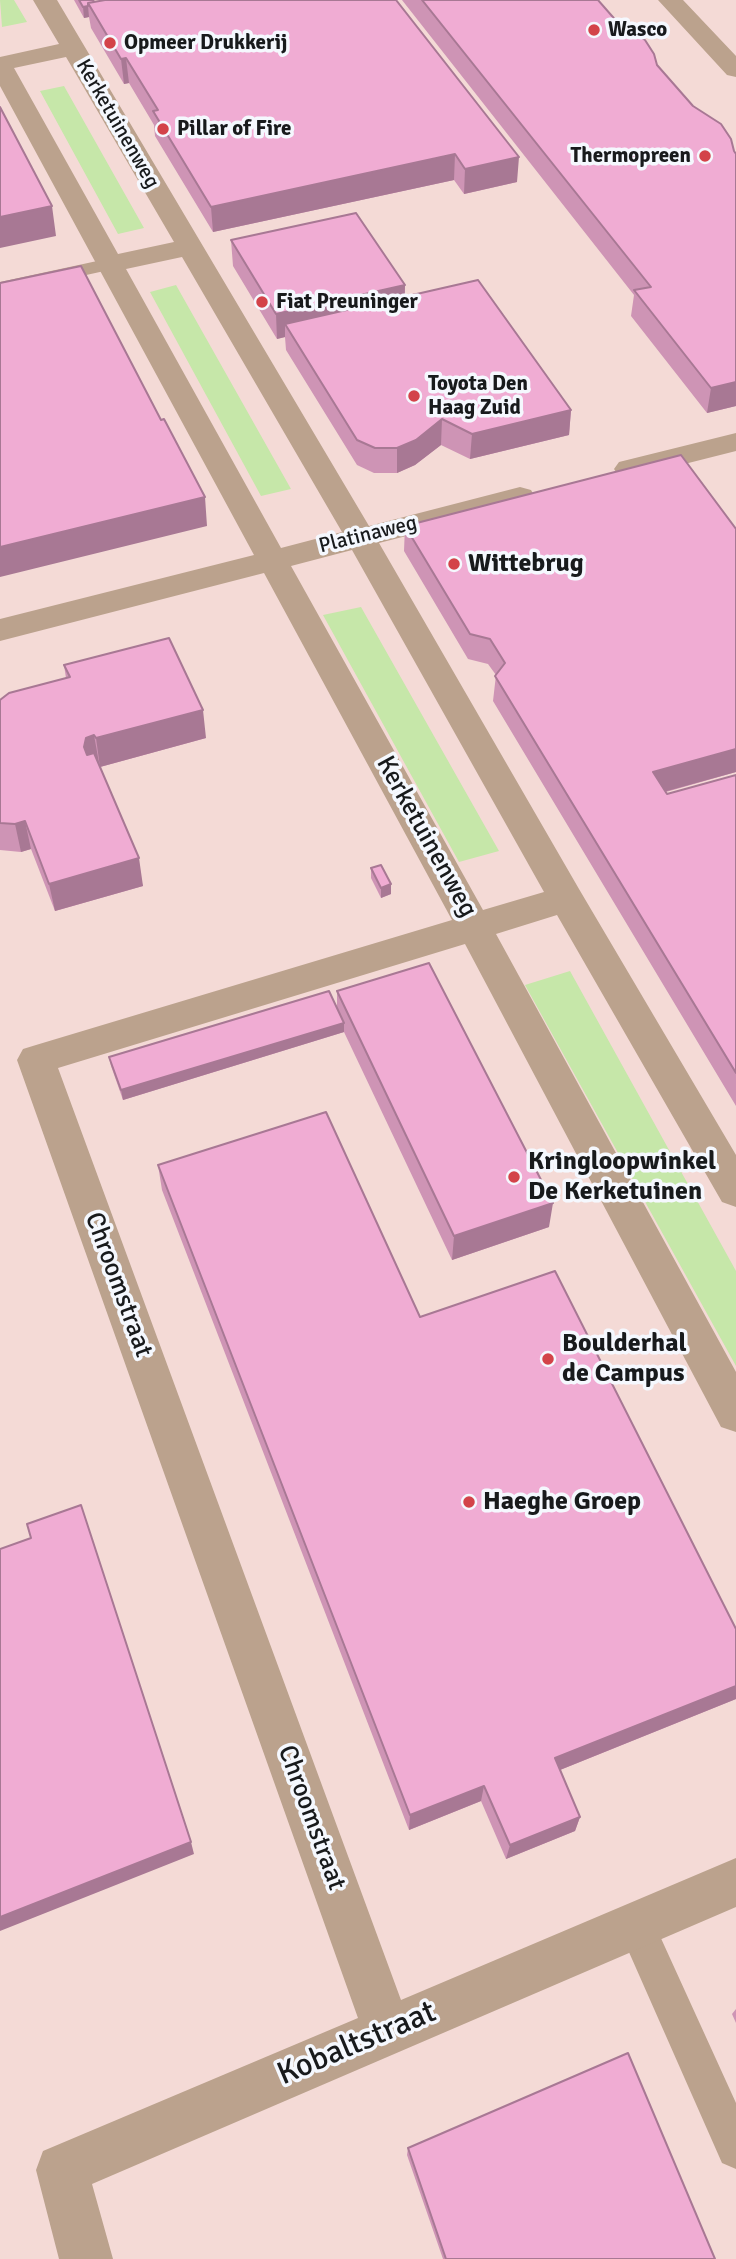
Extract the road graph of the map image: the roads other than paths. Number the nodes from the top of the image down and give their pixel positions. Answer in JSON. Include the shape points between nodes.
{"nodes":[{"id":1,"x":45,"y":0,"type":"edge"},
{"id":2,"x":670,"y":0,"type":"edge"},
{"id":3,"x":73,"y":48,"type":"junction"},
{"id":4,"x":0,"y":64,"type":"edge"},
{"id":5,"x":736,"y":70,"type":"edge"},
{"id":6,"x":190,"y":247,"type":"junction"},
{"id":7,"x":111,"y":264,"type":"junction"},
{"id":8,"x":0,"y":288,"type":"edge"},
{"id":9,"x":736,"y":442,"type":"edge"},
{"id":10,"x":602,"y":476,"type":"edge"},
{"id":11,"x":548,"y":489,"type":"edge"},
{"id":12,"x":360,"y":537,"type":"junction"},
{"id":13,"x":273,"y":559,"type":"junction"},
{"id":14,"x":0,"y":630,"type":"edge"},
{"id":15,"x":566,"y":899,"type":"junction"},
{"id":16,"x":474,"y":927,"type":"junction"},
{"id":17,"x":736,"y":1190,"type":"edge"},
{"id":18,"x":736,"y":1413,"type":"edge"},
{"id":19,"x":736,"y":1882,"type":"edge"},
{"id":20,"x":636,"y":1925,"type":"junction"},
{"id":21,"x":387,"y":2030,"type":"junction"},
{"id":22,"x":736,"y":2149,"type":"edge"},
{"id":23,"x":86,"y":2259,"type":"edge"}],
"edges":[{"from":1,"to":3,"type":"street","name":"Kerketuinenweg"},
{"from":2,"to":5,"type":"street"},
{"from":3,"to":4,"type":"street"},
{"from":3,"to":6,"type":"street","name":"Kerketuinenweg"},
{"from":4,"to":7,"type":"street","name":"Kerketuinenweg"},
{"from":6,"to":7,"type":"street"},
{"from":6,"to":12,"type":"street","name":"Kerketuinenweg"},
{"from":7,"to":8,"type":"lane"},
{"from":7,"to":13,"type":"street","name":"Kerketuinenweg"},
{"from":9,"to":10,"type":"street"},
{"from":11,"to":12,"type":"street","name":"Platinaweg"},
{"from":12,"to":13,"type":"street","name":"Platinaweg"},
{"from":12,"to":15,"type":"street","name":"Kerketuinenweg"},
{"from":13,"to":14,"type":"street","name":"Platinaweg"},
{"from":13,"to":16,"type":"street","name":"Kerketuinenweg"},
{"from":15,"to":16,"type":"street","name":"Chroomstraat"},
{"from":15,"to":17,"type":"street","name":"Kerketuinenweg"},
{"from":16,"to":18,"type":"street","name":"Kerketuinenweg"},
{"from":16,"to":21,"type":"street","name":"Chroomstraat","via":[[36,1060]]},
{"from":19,"to":20,"type":"street","name":"Kobaltstraat"},
{"from":20,"to":21,"type":"street","name":"Kobaltstraat"},
{"from":20,"to":22,"type":"lane"},
{"from":21,"to":23,"type":"street","name":"Kobaltstraat","via":[[62,2170]]}]}
